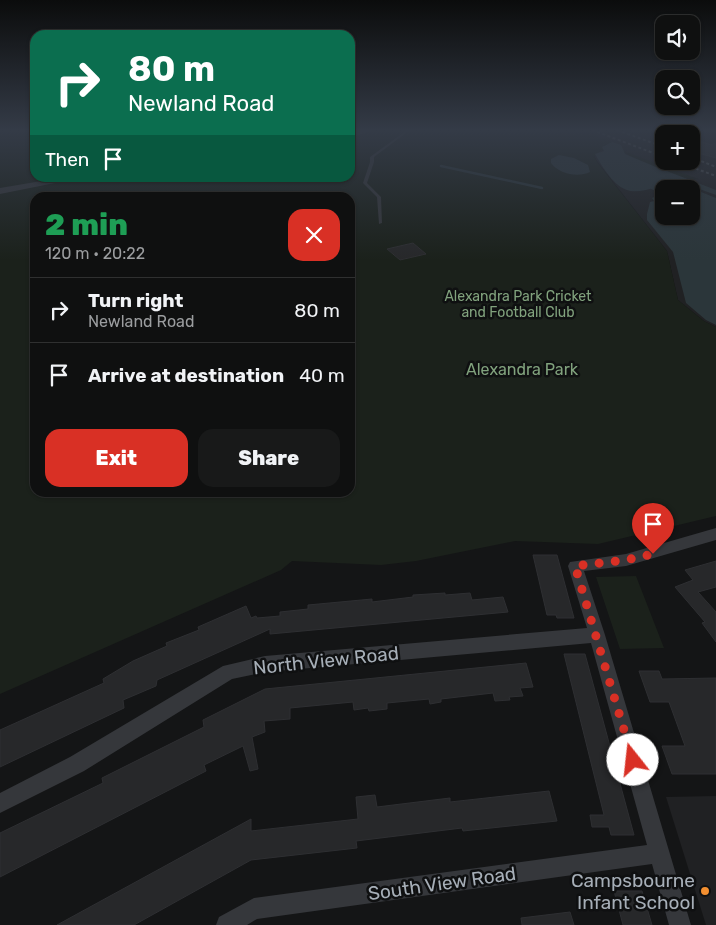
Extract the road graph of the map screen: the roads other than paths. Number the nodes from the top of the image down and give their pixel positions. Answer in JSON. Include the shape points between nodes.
{"nodes":[{"id":1,"x":368,"y":173,"type":"edge"},
{"id":2,"x":48,"y":182,"type":"edge"},
{"id":3,"x":0,"y":191,"type":"edge"},
{"id":4,"x":380,"y":223,"type":"dead end"},
{"id":5,"x":716,"y":534,"type":"edge"},
{"id":6,"x":597,"y":635,"type":"junction"},
{"id":7,"x":0,"y":803,"type":"edge"},
{"id":8,"x":660,"y":853,"type":"junction"},
{"id":9,"x":227,"y":925,"type":"edge"},
{"id":10,"x":680,"y":925,"type":"edge"}],
"edges":[{"from":1,"to":4,"type":"lane","via":[[365,183],[379,197]]},
{"from":2,"to":3,"type":"street"},
{"from":5,"to":6,"type":"street","via":[[626,560],[575,566]]},
{"from":6,"to":7,"type":"street","name":"North View Road","via":[[265,664],[229,672],[77,764]]},
{"from":6,"to":8,"type":"street"},
{"from":8,"to":9,"type":"street","name":"South View Road","via":[[254,909]]},
{"from":8,"to":10,"type":"street"}]}
